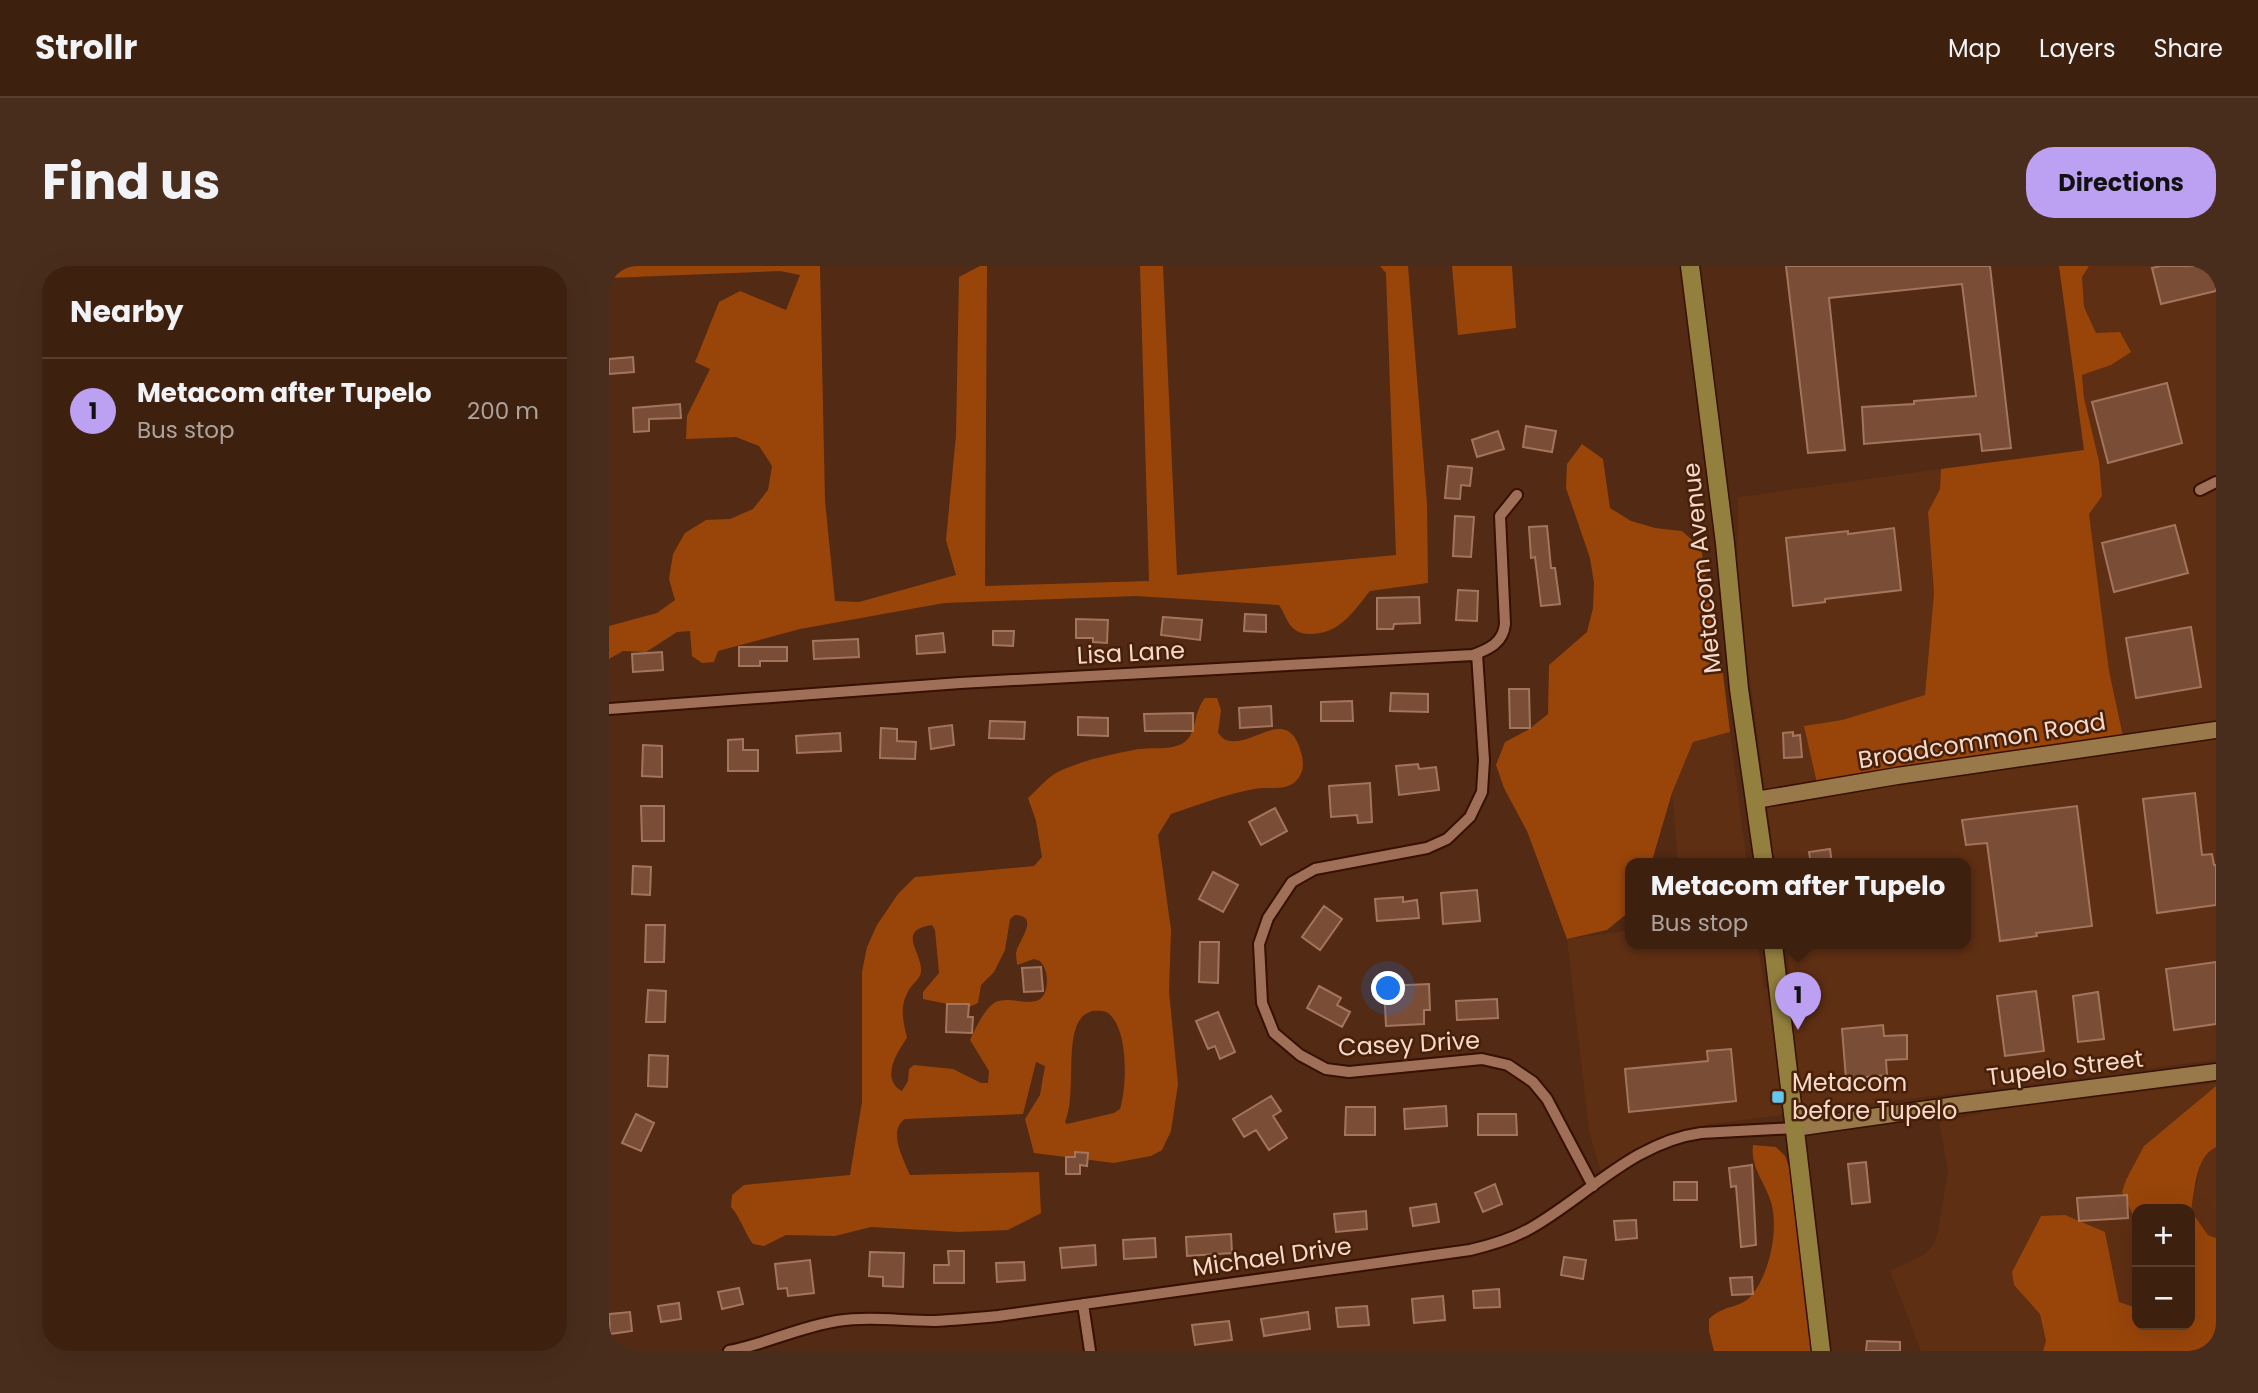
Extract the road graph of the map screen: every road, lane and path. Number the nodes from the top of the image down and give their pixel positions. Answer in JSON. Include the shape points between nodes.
{"nodes":[{"id":1,"x":1690,"y":266,"type":"edge"},
{"id":2,"x":2216,"y":482,"type":"edge"},
{"id":3,"x":2200,"y":491,"type":"dead end"},
{"id":4,"x":1517,"y":495,"type":"dead end"},
{"id":5,"x":1477,"y":654,"type":"junction"},
{"id":6,"x":609,"y":709,"type":"edge"},
{"id":7,"x":2216,"y":730,"type":"edge"},
{"id":8,"x":1756,"y":800,"type":"junction"},
{"id":9,"x":1763,"y":858,"type":"edge"},
{"id":10,"x":1774,"y":949,"type":"edge"},
{"id":11,"x":2216,"y":1072,"type":"edge"},
{"id":12,"x":1795,"y":1128,"type":"junction"},
{"id":13,"x":1593,"y":1186,"type":"junction"},
{"id":14,"x":1083,"y":1304,"type":"junction"},
{"id":15,"x":729,"y":1351,"type":"edge"},
{"id":16,"x":1090,"y":1351,"type":"edge"},
{"id":17,"x":1821,"y":1351,"type":"edge"}],
"edges":[{"from":1,"to":8,"type":"main road","name":"Metacom Avenue"},
{"from":2,"to":3,"type":"street"},
{"from":4,"to":5,"type":"street","via":[[1500,516],[1504,634],[1491,649]]},
{"from":5,"to":6,"type":"street","name":"Lisa Lane","via":[[960,683]]},
{"from":5,"to":13,"type":"street","name":"Casey Drive","via":[[1484,760],[1482,792],[1470,817],[1447,838],[1427,848],[1315,869],[1291,882],[1268,918],[1259,944],[1262,1003],[1275,1033],[1300,1055],[1326,1069],[1349,1072],[1482,1059],[1508,1065],[1533,1082],[1547,1099]]},
{"from":7,"to":8,"type":"street","name":"Broadcommon Road"},
{"from":8,"to":9,"type":"main road","name":"Metacom Avenue"},
{"from":10,"to":12,"type":"main road"},
{"from":11,"to":12,"type":"street","name":"Tupelo Street"},
{"from":12,"to":13,"type":"street","name":"Michael Drive","via":[[1688,1135],[1646,1151]]},
{"from":12,"to":17,"type":"main road"},
{"from":13,"to":14,"type":"street","name":"Michael Drive","via":[[1531,1228],[1503,1242],[1470,1250]]},
{"from":14,"to":15,"type":"street","name":"Michael Drive","via":[[934,1321],[840,1321]]},
{"from":14,"to":16,"type":"street"}]}
